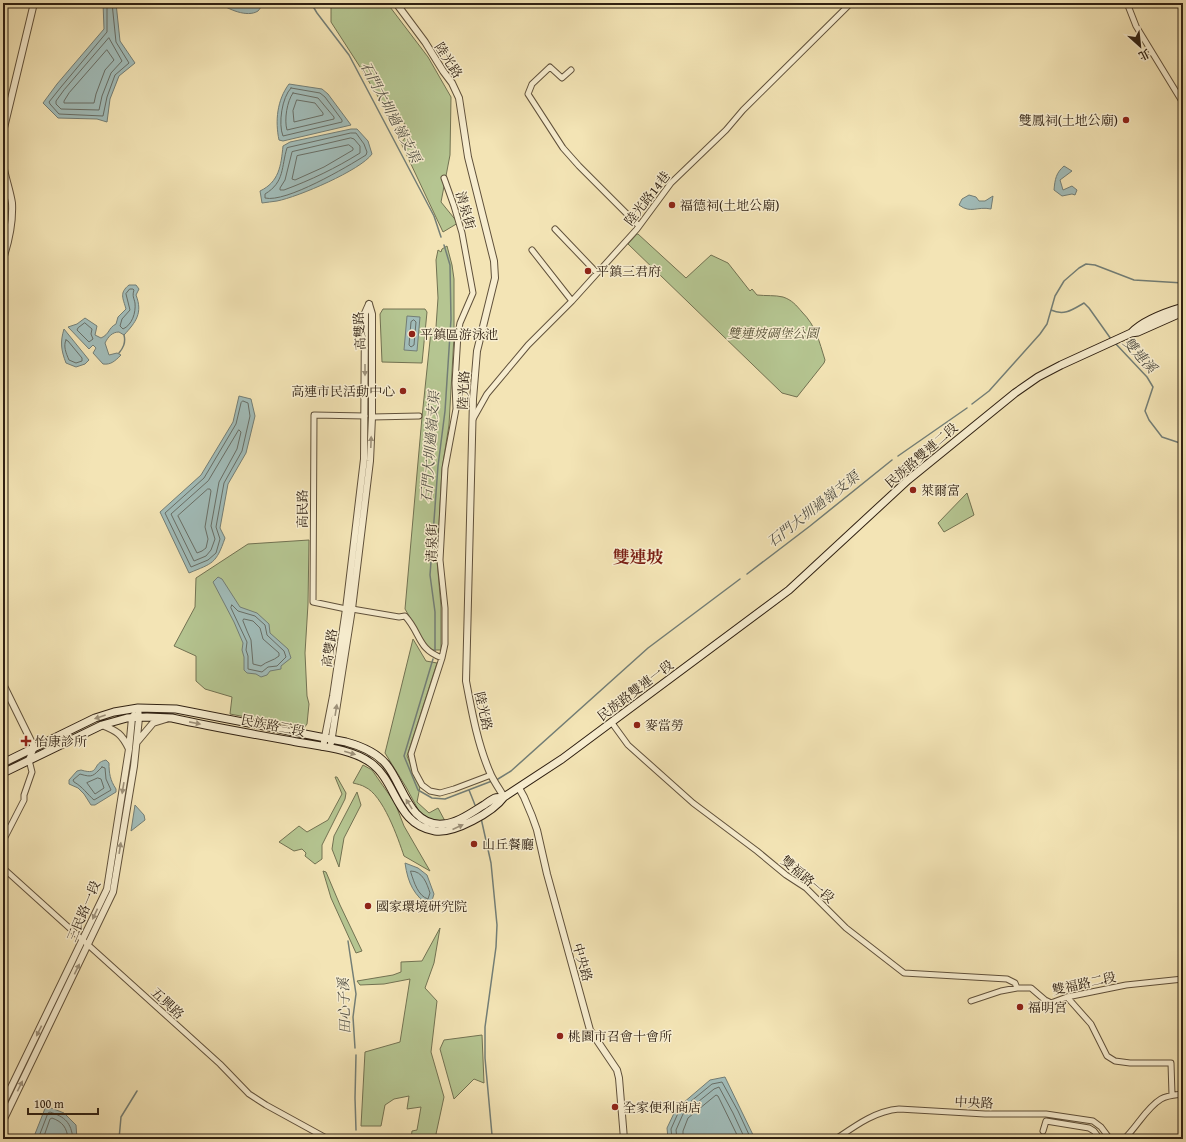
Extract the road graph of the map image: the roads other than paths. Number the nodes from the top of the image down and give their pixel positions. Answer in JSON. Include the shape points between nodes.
{"nodes":[{"id":1,"x":34,"y":3,"type":"edge"},
{"id":2,"x":396,"y":3,"type":"edge"},
{"id":3,"x":851,"y":3,"type":"edge"},
{"id":4,"x":1127,"y":3,"type":"edge"},
{"id":5,"x":571,"y":70,"type":"dead end"},
{"id":6,"x":1183,"y":103,"type":"edge"},
{"id":7,"x":3,"y":132,"type":"edge"},
{"id":8,"x":3,"y":164,"type":"edge"},
{"id":9,"x":444,"y":178,"type":"dead end"},
{"id":10,"x":639,"y":226,"type":"junction"},
{"id":11,"x":555,"y":229,"type":"dead end"},
{"id":12,"x":532,"y":250,"type":"dead end"},
{"id":13,"x":3,"y":259,"type":"edge"},
{"id":14,"x":596,"y":273,"type":"junction"},
{"id":15,"x":572,"y":301,"type":"junction"},
{"id":16,"x":1183,"y":307,"type":"edge"},
{"id":17,"x":1183,"y":312,"type":"edge"},
{"id":18,"x":1131,"y":333,"type":"junction"},
{"id":19,"x":365,"y":416,"type":"junction"},
{"id":20,"x":372,"y":416,"type":"junction"},
{"id":21,"x":419,"y":416,"type":"dead end"},
{"id":22,"x":473,"y":419,"type":"junction"},
{"id":23,"x":349,"y":609,"type":"junction"},
{"id":24,"x":763,"y":609,"type":"joint"},
{"id":25,"x":442,"y":658,"type":"junction"},
{"id":26,"x":3,"y":684,"type":"edge"},
{"id":27,"x":138,"y":708,"type":"junction"},
{"id":28,"x":136,"y":718,"type":"junction"},
{"id":29,"x":172,"y":718,"type":"junction"},
{"id":30,"x":612,"y":723,"type":"junction"},
{"id":31,"x":102,"y":725,"type":"junction"},
{"id":32,"x":328,"y":739,"type":"junction"},
{"id":33,"x":136,"y":744,"type":"junction"},
{"id":34,"x":34,"y":747,"type":"junction"},
{"id":35,"x":323,"y":747,"type":"junction"},
{"id":36,"x":331,"y":748,"type":"junction"},
{"id":37,"x":129,"y":749,"type":"junction"},
{"id":38,"x":29,"y":760,"type":"junction"},
{"id":39,"x":3,"y":763,"type":"edge"},
{"id":40,"x":3,"y":773,"type":"edge"},
{"id":41,"x":491,"y":775,"type":"junction"},
{"id":42,"x":519,"y":788,"type":"junction"},
{"id":43,"x":504,"y":797,"type":"junction"},
{"id":44,"x":3,"y":841,"type":"edge"},
{"id":45,"x":3,"y":868,"type":"edge"},
{"id":46,"x":83,"y":941,"type":"junction"},
{"id":47,"x":88,"y":945,"type":"junction"},
{"id":48,"x":1183,"y":979,"type":"edge"},
{"id":49,"x":1017,"y":988,"type":"junction"},
{"id":50,"x":1067,"y":997,"type":"junction"},
{"id":51,"x":971,"y":1001,"type":"dead end"},
{"id":52,"x":1183,"y":1094,"type":"edge"},
{"id":53,"x":1172,"y":1095,"type":"junction"},
{"id":54,"x":3,"y":1104,"type":"edge"},
{"id":55,"x":3,"y":1121,"type":"edge"},
{"id":56,"x":1043,"y":1131,"type":"dead end"},
{"id":57,"x":328,"y":1139,"type":"edge"},
{"id":58,"x":624,"y":1139,"type":"edge"},
{"id":59,"x":836,"y":1139,"type":"edge"},
{"id":60,"x":1100,"y":1139,"type":"edge"},
{"id":61,"x":1110,"y":1139,"type":"edge"},
{"id":62,"x":1124,"y":1139,"type":"edge"}],
"edges":[{"from":1,"to":7,"type":"street"},
{"from":2,"to":22,"type":"street","name":"陸光路","via":[[425,42],[459,98],[468,156],[494,262],[495,278],[477,351]]},
{"from":3,"to":10,"type":"street","name":"陸光路14巷","via":[[671,183]]},
{"from":4,"to":6,"type":"street","via":[[1136,26]]},
{"from":5,"to":10,"type":"street","via":[[562,78],[550,67],[532,84],[528,94],[563,148]]},
{"from":8,"to":13,"type":"street","via":[[12,202],[12,219]]},
{"from":9,"to":25,"type":"street","name":"清泉街","via":[[462,233],[473,293],[458,334],[456,408],[445,468],[440,560],[445,608],[445,644]]},
{"from":10,"to":14,"type":"street","name":"陸光路14巷"},
{"from":11,"to":14,"type":"street"},
{"from":12,"to":15,"type":"street"},
{"from":14,"to":15,"type":"street","name":"陸光路14巷"},
{"from":15,"to":22,"type":"street","name":"陸光路14巷","via":[[528,345],[486,394]]},
{"from":16,"to":18,"type":"main road","via":[[1136,327]]},
{"from":17,"to":18,"type":"main road"},
{"from":18,"to":24,"type":"main road","name":"民族路雙連二段","via":[[1061,365],[1015,393],[908,480],[789,590]]},
{"from":20,"to":19,"type":"street","name":"高雙路","one_way":true,"via":[[372,314],[369,304],[365,313]]},
{"from":19,"to":23,"type":"street","name":"高雙路","via":[[364,459]]},
{"from":19,"to":23,"type":"street","name":"高民路","via":[[314,415],[313,602]]},
{"from":20,"to":21,"type":"street"},
{"from":23,"to":20,"type":"street","name":"高雙路","one_way":true,"via":[[370,461]]},
{"from":22,"to":41,"type":"street","name":"陸光路","via":[[466,681],[474,724]]},
{"from":23,"to":25,"type":"street","via":[[405,616],[422,644],[432,654]]},
{"from":23,"to":32,"type":"street","name":"高雙路"},
{"from":24,"to":30,"type":"main road","name":"民族路雙連一段"},
{"from":25,"to":41,"type":"street","name":"清泉街","via":[[410,754],[415,772],[422,785],[430,791],[440,793]]},
{"from":26,"to":34,"type":"street"},
{"from":27,"to":28,"type":"street","name":"三民路一段"},
{"from":27,"to":32,"type":"main road","name":"民族路三段","via":[[176,709]]},
{"from":27,"to":34,"type":"main road","name":"民族路三段","one_way":true,"via":[[95,718]]},
{"from":28,"to":29,"type":"main road","name":"民族路三段"},
{"from":28,"to":31,"type":"main road","name":"民族路三段"},
{"from":28,"to":33,"type":"street","name":"三民路一段"},
{"from":28,"to":37,"type":"street","name":"三民路一段"},
{"from":29,"to":33,"type":"street","via":[[153,723]]},
{"from":29,"to":35,"type":"main road","name":"民族路三段","one_way":true},
{"from":30,"to":42,"type":"main road","name":"民族路雙連一段"},
{"from":30,"to":49,"type":"street","name":"雙福路一段","via":[[628,745],[693,803],[806,888],[846,928],[904,973],[1007,979],[1016,983]]},
{"from":31,"to":37,"type":"street","via":[[116,731]]},
{"from":31,"to":38,"type":"main road","name":"民族路三段"},
{"from":32,"to":35,"type":"street","name":"高雙路"},
{"from":32,"to":36,"type":"street","name":"高雙路"},
{"from":43,"to":32,"type":"main road","name":"民族路三段","one_way":true,"via":[[494,798],[449,823],[428,822],[410,806],[393,774],[374,753],[359,746]]},
{"from":47,"to":33,"type":"street","name":"三民路一段","one_way":true,"via":[[113,892]]},
{"from":34,"to":38,"type":"street"},
{"from":34,"to":39,"type":"main road","name":"民族路三段"},
{"from":35,"to":36,"type":"main road","name":"民族路三段"},
{"from":36,"to":43,"type":"main road","name":"民族路三段","one_way":true,"via":[[356,755],[377,768],[410,820],[424,828],[449,831],[498,804]]},
{"from":37,"to":46,"type":"street","name":"三民路一段","one_way":true,"via":[[107,889]]},
{"from":38,"to":40,"type":"main road","name":"民族路三段"},
{"from":38,"to":44,"type":"street","via":[[32,772],[24,800]]},
{"from":41,"to":43,"type":"street","name":"陸光路"},
{"from":42,"to":43,"type":"main road","name":"民族路三段"},
{"from":42,"to":58,"type":"street","name":"中央路","via":[[532,816],[590,1030],[617,1070]]},
{"from":45,"to":46,"type":"street","name":"五興路"},
{"from":46,"to":47,"type":"street","name":"五興路"},
{"from":46,"to":54,"type":"street","name":"三民路一段","one_way":true},
{"from":55,"to":47,"type":"street","name":"三民路一段","one_way":true},
{"from":47,"to":57,"type":"street","name":"五興路","via":[[220,1064],[249,1094],[266,1106]]},
{"from":48,"to":50,"type":"street","name":"雙福路二段","via":[[1126,985]]},
{"from":49,"to":50,"type":"street","name":"雙福路二段","via":[[1030,988],[1051,1003]]},
{"from":49,"to":51,"type":"street","name":"雙福路二段"},
{"from":50,"to":53,"type":"street","via":[[1091,1024],[1107,1056],[1114,1061],[1171,1063]]},
{"from":52,"to":53,"type":"street"},
{"from":53,"to":62,"type":"street","via":[[1161,1099]]},
{"from":56,"to":60,"type":"street","via":[[1046,1121],[1089,1128]]},
{"from":59,"to":61,"type":"street","name":"中央路","via":[[876,1115],[899,1109],[985,1114],[1046,1114],[1093,1121]]}]}
